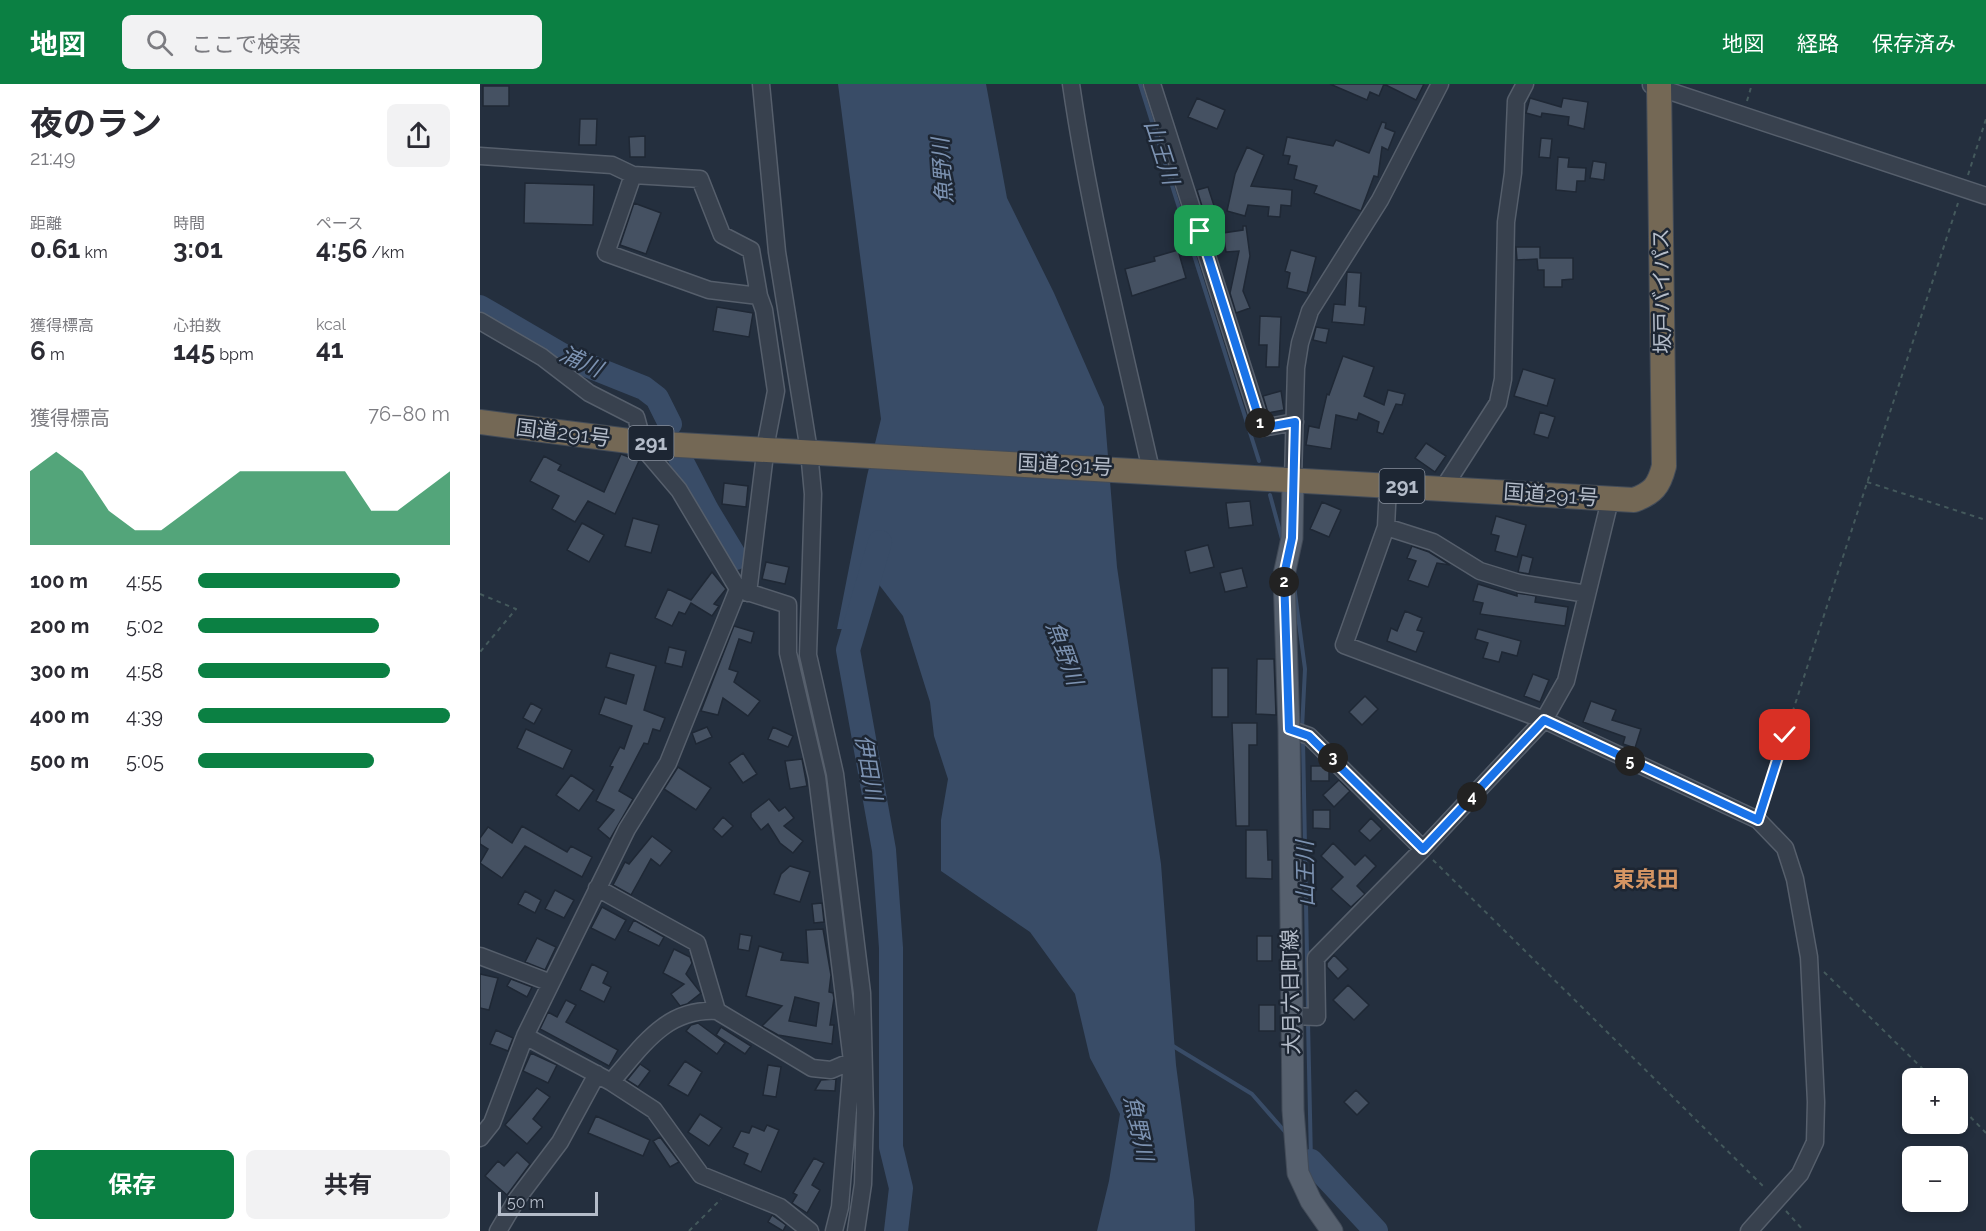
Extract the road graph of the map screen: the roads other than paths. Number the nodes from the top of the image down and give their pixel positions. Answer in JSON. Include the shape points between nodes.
{"nodes":[{"id":1,"x":762,"y":84,"type":"edge"},
{"id":2,"x":1071,"y":84,"type":"edge"},
{"id":3,"x":1152,"y":84,"type":"edge"},
{"id":4,"x":1440,"y":84,"type":"edge"},
{"id":5,"x":1525,"y":84,"type":"edge"},
{"id":6,"x":1656,"y":85,"type":"edge"},
{"id":7,"x":480,"y":156,"type":"edge"},
{"id":8,"x":633,"y":175,"type":"junction"},
{"id":9,"x":1986,"y":196,"type":"edge"},
{"id":10,"x":759,"y":296,"type":"junction"},
{"id":11,"x":480,"y":321,"type":"edge"},
{"id":12,"x":480,"y":422,"type":"edge"},
{"id":13,"x":1295,"y":422,"type":"junction"},
{"id":14,"x":767,"y":438,"type":"dead end"},
{"id":15,"x":645,"y":443,"type":"junction"},
{"id":16,"x":816,"y":451,"type":"junction"},
{"id":17,"x":764,"y":462,"type":"dead end"},
{"id":18,"x":1147,"y":470,"type":"junction"},
{"id":19,"x":1293,"y":479,"type":"junction"},
{"id":20,"x":1388,"y":485,"type":"junction"},
{"id":21,"x":1444,"y":487,"type":"junction"},
{"id":22,"x":1651,"y":494,"type":"joint"},
{"id":23,"x":1610,"y":500,"type":"junction"},
{"id":24,"x":1386,"y":527,"type":"junction"},
{"id":25,"x":743,"y":591,"type":"junction"},
{"id":26,"x":1587,"y":594,"type":"junction"},
{"id":27,"x":1544,"y":720,"type":"junction"},
{"id":28,"x":1289,"y":729,"type":"junction"},
{"id":29,"x":1423,"y":849,"type":"junction"},
{"id":30,"x":597,"y":888,"type":"junction"},
{"id":31,"x":480,"y":956,"type":"edge"},
{"id":32,"x":551,"y":983,"type":"junction"},
{"id":33,"x":717,"y":1011,"type":"junction"},
{"id":34,"x":1292,"y":1016,"type":"junction"},
{"id":35,"x":525,"y":1036,"type":"junction"},
{"id":36,"x":852,"y":1061,"type":"junction"},
{"id":37,"x":604,"y":1078,"type":"junction"},
{"id":38,"x":480,"y":1138,"type":"edge"},
{"id":39,"x":498,"y":1231,"type":"edge"},
{"id":40,"x":810,"y":1231,"type":"edge"},
{"id":41,"x":834,"y":1231,"type":"edge"},
{"id":42,"x":856,"y":1231,"type":"edge"},
{"id":43,"x":1332,"y":1231,"type":"edge"},
{"id":44,"x":1749,"y":1231,"type":"edge"}],
"edges":[{"from":1,"to":16,"type":"street","via":[[777,252]]},
{"from":2,"to":18,"type":"street"},
{"from":3,"to":13,"type":"street","via":[[1262,428]]},
{"from":4,"to":13,"type":"street","via":[[1380,200],[1310,311],[1296,368]]},
{"from":5,"to":21,"type":"street","via":[[1516,101],[1506,222],[1503,380],[1498,403]]},
{"from":6,"to":9,"type":"street"},
{"from":6,"to":22,"type":"highway","name":"坂戸バイパス","number":"291","via":[[1664,466]]},
{"from":7,"to":8,"type":"street","via":[[612,165]]},
{"from":8,"to":10,"type":"street","via":[[700,179],[722,235],[751,250]]},
{"from":8,"to":10,"type":"street","via":[[606,253],[709,290]]},
{"from":10,"to":14,"type":"street","via":[[776,391]]},
{"from":11,"to":15,"type":"street","via":[[542,357],[589,393],[636,417]]},
{"from":12,"to":15,"type":"highway","name":"国道291号","number":"291"},
{"from":13,"to":19,"type":"street"},
{"from":15,"to":16,"type":"highway","name":"国道291号","number":"291"},
{"from":15,"to":25,"type":"street","via":[[645,450],[679,490]]},
{"from":16,"to":18,"type":"highway","name":"国道291号","number":"291"},
{"from":16,"to":42,"type":"street","via":[[808,654],[835,774],[862,993],[865,1125]]},
{"from":17,"to":25,"type":"street"},
{"from":18,"to":19,"type":"highway","name":"国道291号","number":"291"},
{"from":19,"to":20,"type":"highway","name":"国道291号","number":"291"},
{"from":19,"to":28,"type":"main road","name":"大月六日町線","via":[[1292,538],[1284,575]]},
{"from":20,"to":21,"type":"highway","name":"国道291号","number":"291"},
{"from":20,"to":24,"type":"street"},
{"from":21,"to":23,"type":"highway","name":"国道291号","number":"291"},
{"from":22,"to":23,"type":"highway","name":"国道291号","number":"291","via":[[1634,500]]},
{"from":23,"to":26,"type":"street"},
{"from":24,"to":26,"type":"street","via":[[1433,542],[1480,571],[1519,583]]},
{"from":24,"to":27,"type":"street","via":[[1344,645]]},
{"from":25,"to":30,"type":"street","via":[[668,763]]},
{"from":25,"to":36,"type":"street","via":[[788,605],[788,653],[817,777]]},
{"from":26,"to":27,"type":"street","via":[[1566,681]]},
{"from":27,"to":29,"type":"street"},
{"from":27,"to":44,"type":"street","via":[[1758,820],[1785,848],[1795,879],[1809,957],[1815,1142],[1800,1174]]},
{"from":28,"to":29,"type":"street","via":[[1309,736]]},
{"from":28,"to":34,"type":"main road","name":"大月六日町線"},
{"from":29,"to":34,"type":"street","via":[[1316,958],[1317,1017]]},
{"from":30,"to":32,"type":"street"},
{"from":30,"to":33,"type":"street","via":[[697,943]]},
{"from":31,"to":32,"type":"street"},
{"from":32,"to":35,"type":"street"},
{"from":33,"to":36,"type":"street","via":[[812,1068],[831,1070]]},
{"from":33,"to":37,"type":"street","via":[[696,1010],[673,1018]]},
{"from":34,"to":43,"type":"main road","name":"大月六日町線","via":[[1298,1173]]},
{"from":35,"to":37,"type":"street"},
{"from":35,"to":38,"type":"street","via":[[492,1123]]},
{"from":36,"to":41,"type":"street","via":[[840,1207]]},
{"from":37,"to":39,"type":"street","via":[[517,1198]]},
{"from":37,"to":40,"type":"street","via":[[654,1110],[701,1175],[780,1206]]}]}
